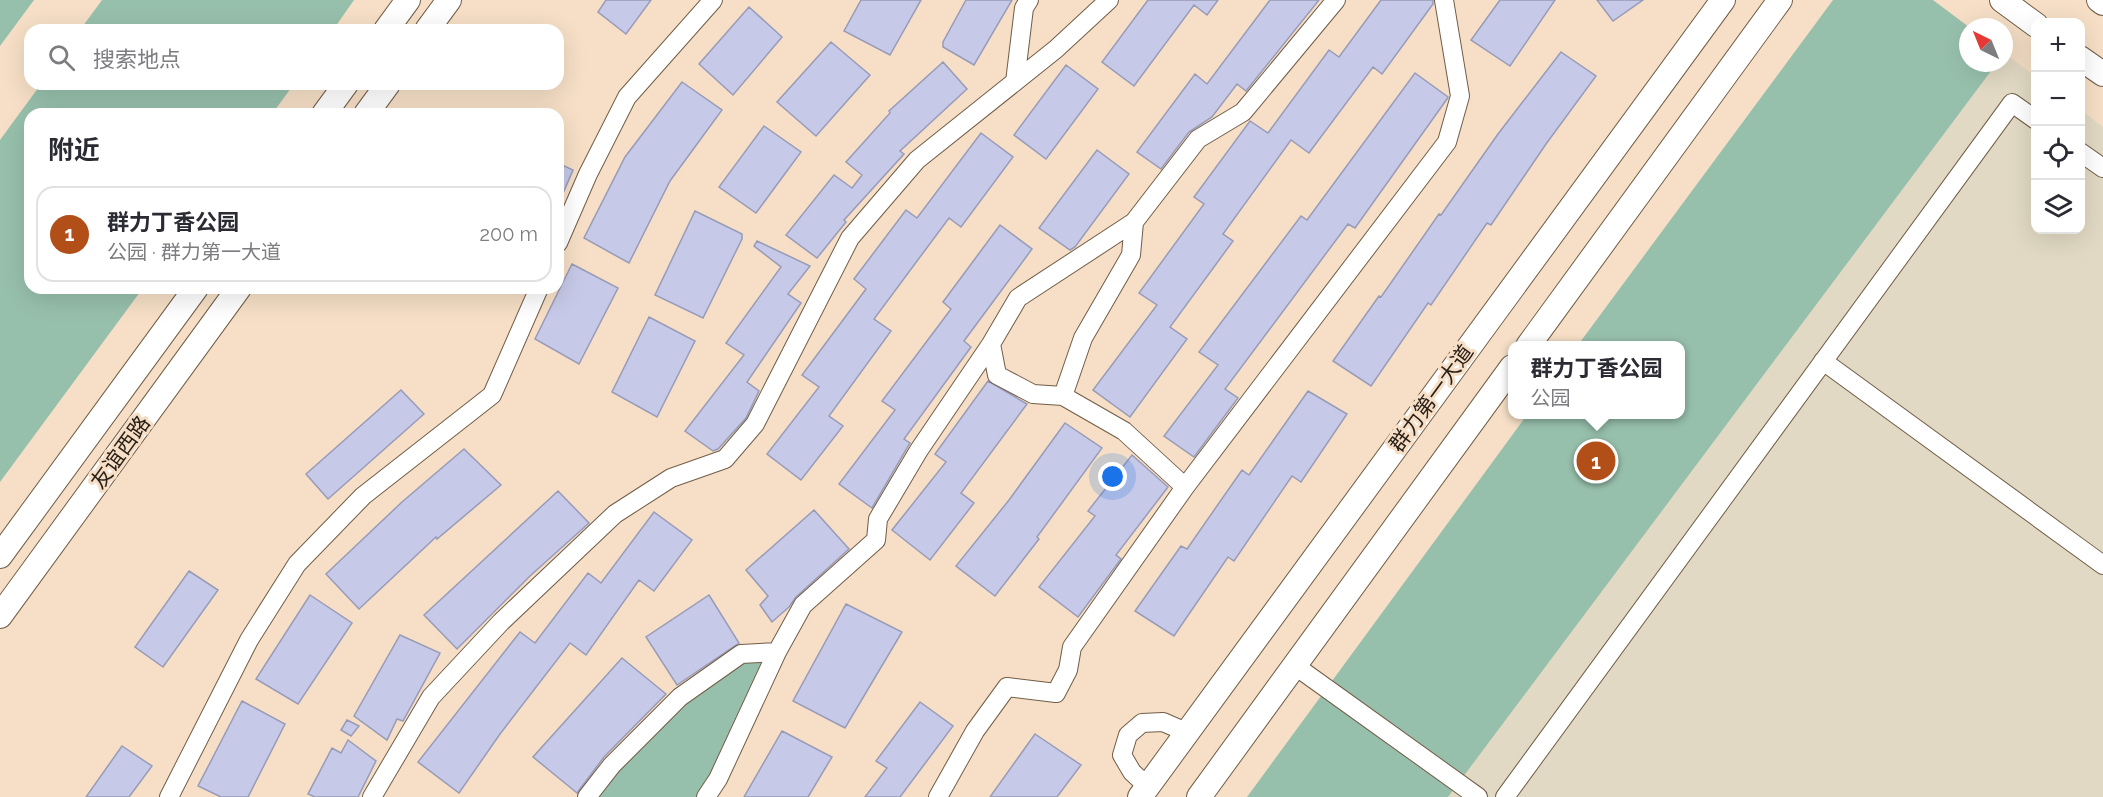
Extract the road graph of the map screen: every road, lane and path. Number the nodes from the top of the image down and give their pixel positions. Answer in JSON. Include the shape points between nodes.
{"nodes":[{"id":1,"x":408,"y":0,"type":"edge"},
{"id":2,"x":449,"y":0,"type":"edge"},
{"id":3,"x":713,"y":0,"type":"edge"},
{"id":4,"x":1029,"y":0,"type":"edge"},
{"id":5,"x":1109,"y":0,"type":"edge"},
{"id":6,"x":1336,"y":0,"type":"edge"},
{"id":7,"x":1444,"y":0,"type":"edge"},
{"id":8,"x":1723,"y":0,"type":"edge"},
{"id":9,"x":1780,"y":0,"type":"edge"},
{"id":10,"x":2002,"y":0,"type":"edge"},
{"id":11,"x":2099,"y":0,"type":"edge"},
{"id":12,"x":2103,"y":3,"type":"edge"},
{"id":13,"x":2031,"y":20,"type":"edge"},
{"id":14,"x":390,"y":24,"type":"edge"},
{"id":15,"x":432,"y":24,"type":"edge"},
{"id":16,"x":2085,"y":61,"type":"edge"},
{"id":17,"x":2103,"y":74,"type":"edge"},
{"id":18,"x":1015,"y":82,"type":"junction"},
{"id":19,"x":342,"y":90,"type":"edge"},
{"id":20,"x":384,"y":90,"type":"edge"},
{"id":21,"x":328,"y":108,"type":"edge"},
{"id":22,"x":370,"y":108,"type":"edge"},
{"id":23,"x":2031,"y":116,"type":"edge"},
{"id":24,"x":2085,"y":155,"type":"edge"},
{"id":25,"x":2103,"y":168,"type":"edge"},
{"id":26,"x":1134,"y":222,"type":"junction"},
{"id":27,"x":564,"y":229,"type":"edge"},
{"id":28,"x":192,"y":294,"type":"edge"},
{"id":29,"x":235,"y":294,"type":"edge"},
{"id":30,"x":535,"y":294,"type":"edge"},
{"id":31,"x":1531,"y":341,"type":"edge"},
{"id":32,"x":991,"y":344,"type":"junction"},
{"id":33,"x":1823,"y":361,"type":"junction"},
{"id":34,"x":1508,"y":372,"type":"edge"},
{"id":35,"x":1064,"y":396,"type":"junction"},
{"id":36,"x":1185,"y":487,"type":"junction"},
{"id":37,"x":0,"y":556,"type":"edge"},
{"id":38,"x":2103,"y":565,"type":"edge"},
{"id":39,"x":0,"y":616,"type":"edge"},
{"id":40,"x":777,"y":652,"type":"junction"},
{"id":41,"x":1294,"y":665,"type":"junction"},
{"id":42,"x":1186,"y":732,"type":"junction"},
{"id":43,"x":1143,"y":792,"type":"edge"},
{"id":44,"x":169,"y":797,"type":"edge"},
{"id":45,"x":372,"y":797,"type":"edge"},
{"id":46,"x":588,"y":797,"type":"edge"},
{"id":47,"x":706,"y":797,"type":"edge"},
{"id":48,"x":938,"y":797,"type":"edge"},
{"id":49,"x":1199,"y":797,"type":"edge"},
{"id":50,"x":1478,"y":797,"type":"edge"},
{"id":51,"x":1505,"y":797,"type":"edge"}],
"edges":[{"from":1,"to":14,"type":"main road"},
{"from":2,"to":15,"type":"main road"},
{"from":3,"to":27,"type":"street","via":[[627,97]]},
{"from":4,"to":18,"type":"street","via":[[1024,8]]},
{"from":5,"to":18,"type":"street"},
{"from":6,"to":26,"type":"street","via":[[1243,112],[1198,139]]},
{"from":7,"to":36,"type":"street","via":[[1460,96],[1447,142]]},
{"from":8,"to":42,"type":"main road","name":"群力第一大道"},
{"from":9,"to":31,"type":"main road"},
{"from":10,"to":13,"type":"main road"},
{"from":11,"to":12,"type":"main road"},
{"from":16,"to":17,"type":"main road"},
{"from":18,"to":45,"type":"street","via":[[917,160],[850,238],[755,424],[725,459],[671,478],[615,514],[501,622],[431,697]]},
{"from":19,"to":21,"type":"main road"},
{"from":20,"to":22,"type":"main road"},
{"from":23,"to":33,"type":"street","via":[[2012,103]]},
{"from":24,"to":25,"type":"street"},
{"from":26,"to":32,"type":"street","via":[[1018,298]]},
{"from":26,"to":35,"type":"street","via":[[1131,255],[1083,338]]},
{"from":28,"to":37,"type":"main road","name":"友谊西路"},
{"from":29,"to":39,"type":"main road","name":"友谊西路"},
{"from":30,"to":44,"type":"street","via":[[492,395],[363,496],[297,564],[249,640]]},
{"from":32,"to":35,"type":"street","via":[[997,375],[1033,394]]},
{"from":32,"to":40,"type":"street","via":[[878,519],[876,540],[803,605]]},
{"from":33,"to":38,"type":"street"},
{"from":33,"to":51,"type":"street"},
{"from":34,"to":41,"type":"main road"},
{"from":35,"to":36,"type":"street","via":[[1124,431]]},
{"from":36,"to":48,"type":"street","via":[[1072,646],[1068,670],[1056,693],[1007,687],[975,731]]},
{"from":40,"to":46,"type":"street","via":[[741,654],[680,697],[612,765]]},
{"from":40,"to":47,"type":"street"},
{"from":41,"to":49,"type":"main road"},
{"from":41,"to":50,"type":"street"},
{"from":42,"to":43,"type":"main road","name":"群力第一大道"},
{"from":42,"to":43,"type":"street","via":[[1163,722],[1142,723],[1128,735],[1122,754]]}]}
